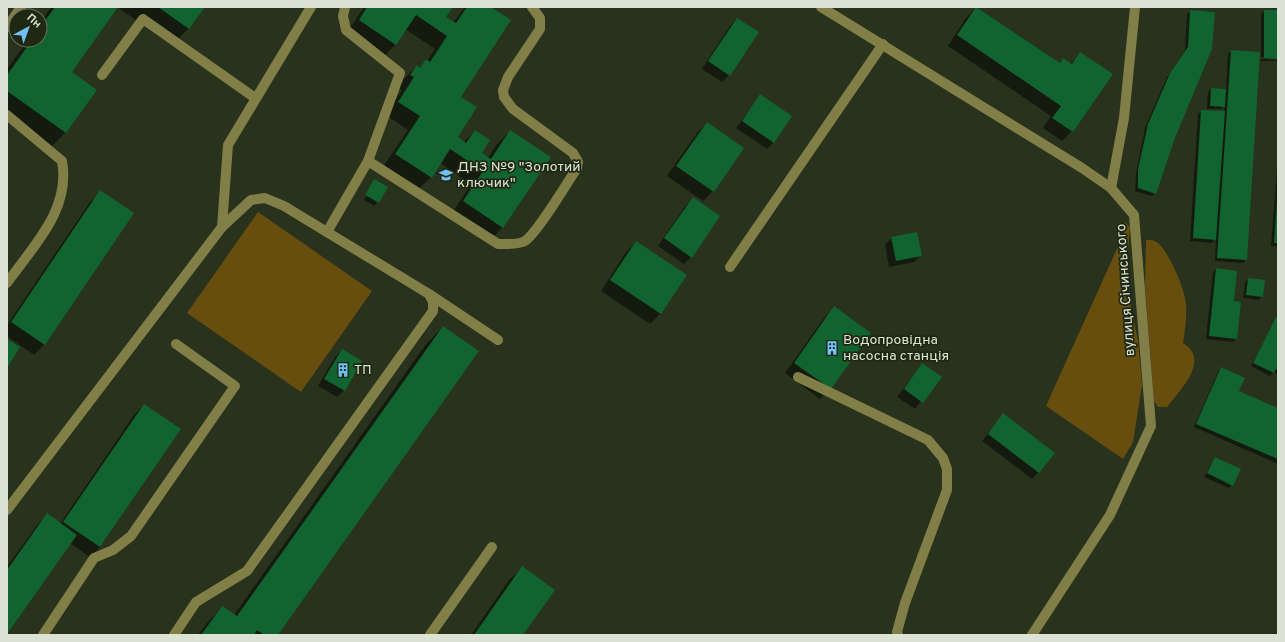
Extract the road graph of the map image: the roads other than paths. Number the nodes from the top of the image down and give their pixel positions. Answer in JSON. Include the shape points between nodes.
{"nodes":[{"id":1,"x":21,"y":7,"type":"edge"},
{"id":2,"x":311,"y":7,"type":"edge"},
{"id":3,"x":345,"y":7,"type":"edge"},
{"id":4,"x":532,"y":7,"type":"edge"},
{"id":5,"x":821,"y":7,"type":"edge"},
{"id":6,"x":1135,"y":7,"type":"edge"},
{"id":7,"x":7,"y":27,"type":"edge"},
{"id":8,"x":883,"y":44,"type":"junction"},
{"id":9,"x":102,"y":75,"type":"dead end"},
{"id":10,"x":255,"y":98,"type":"junction"},
{"id":11,"x":7,"y":115,"type":"edge"},
{"id":12,"x":368,"y":161,"type":"junction"},
{"id":13,"x":1111,"y":188,"type":"junction"},
{"id":14,"x":222,"y":227,"type":"junction"},
{"id":15,"x":327,"y":232,"type":"junction"},
{"id":16,"x":730,"y":267,"type":"dead end"},
{"id":17,"x":7,"y":283,"type":"edge"},
{"id":18,"x":429,"y":294,"type":"junction"},
{"id":19,"x":498,"y":340,"type":"dead end"},
{"id":20,"x":176,"y":344,"type":"dead end"},
{"id":21,"x":798,"y":377,"type":"dead end"},
{"id":22,"x":7,"y":510,"type":"edge"},
{"id":23,"x":492,"y":547,"type":"dead end"},
{"id":24,"x":43,"y":635,"type":"edge"},
{"id":25,"x":174,"y":635,"type":"edge"},
{"id":26,"x":430,"y":635,"type":"edge"},
{"id":27,"x":898,"y":635,"type":"edge"},
{"id":28,"x":1032,"y":635,"type":"edge"}],
"edges":[{"from":1,"to":7,"type":"street"},
{"from":2,"to":10,"type":"street"},
{"from":3,"to":12,"type":"street","via":[[342,16],[346,30],[400,73]]},
{"from":4,"to":12,"type":"street","via":[[540,18],[540,29],[508,77],[503,90],[504,97],[513,109],[573,153],[578,162],[577,168],[525,240],[515,244],[498,244]]},
{"from":5,"to":8,"type":"street","name":"вулиця Січинського"},
{"from":6,"to":13,"type":"street","via":[[1124,118]]},
{"from":8,"to":13,"type":"street","name":"вулиця Січинського"},
{"from":8,"to":16,"type":"street"},
{"from":9,"to":10,"type":"street","via":[[143,19]]},
{"from":10,"to":14,"type":"street","via":[[228,145]]},
{"from":11,"to":17,"type":"street","via":[[62,161],[65,180],[58,210]]},
{"from":12,"to":15,"type":"street"},
{"from":13,"to":28,"type":"street","name":"вулиця Січинського","via":[[1134,215],[1151,426],[1110,515]]},
{"from":14,"to":15,"type":"street","via":[[251,200],[265,198],[284,206]]},
{"from":14,"to":22,"type":"street"},
{"from":15,"to":18,"type":"street"},
{"from":18,"to":19,"type":"street"},
{"from":18,"to":25,"type":"street","via":[[433,302],[433,311],[247,571],[196,602]]},
{"from":20,"to":24,"type":"street","via":[[235,386],[131,536],[113,550],[94,558]]},
{"from":21,"to":27,"type":"street","via":[[928,440],[943,458],[947,470],[948,490],[905,603]]},
{"from":23,"to":26,"type":"street"}]}
